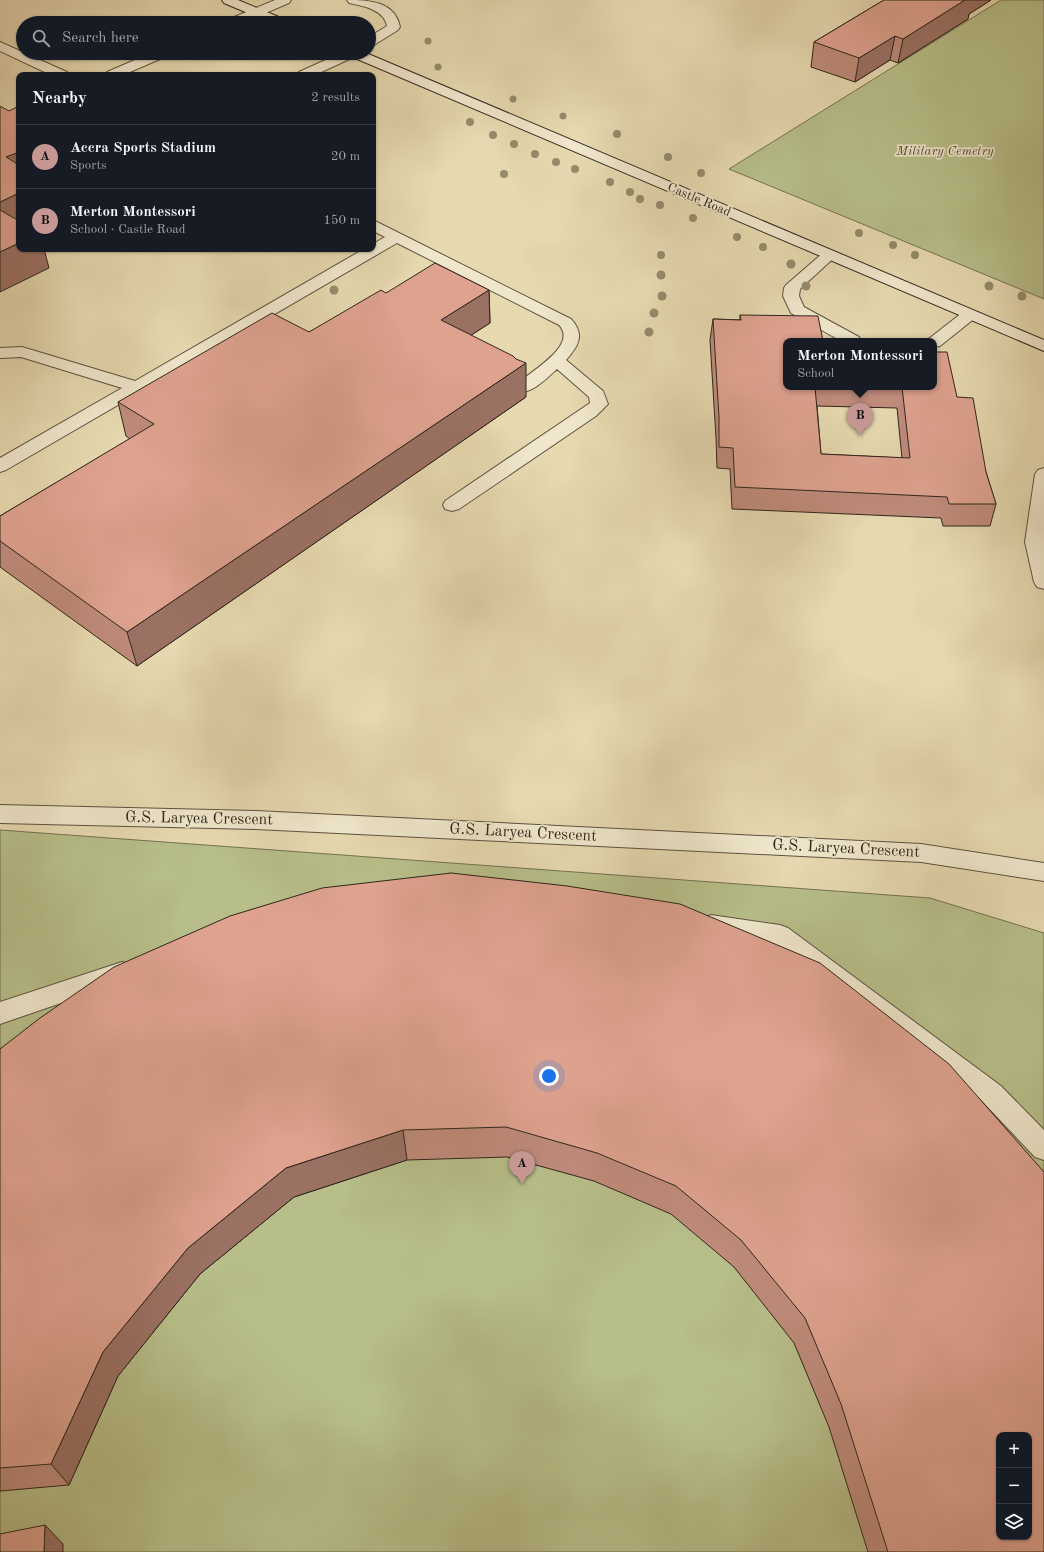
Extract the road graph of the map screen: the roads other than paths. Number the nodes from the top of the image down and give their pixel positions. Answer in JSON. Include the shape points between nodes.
{"nodes":[{"id":1,"x":228,"y":0,"type":"edge"},
{"id":2,"x":285,"y":0,"type":"edge"},
{"id":3,"x":352,"y":0,"type":"edge"},
{"id":4,"x":373,"y":2,"type":"edge"},
{"id":5,"x":256,"y":12,"type":"junction"},
{"id":6,"x":247,"y":16,"type":"edge"},
{"id":7,"x":265,"y":16,"type":"edge"},
{"id":8,"x":376,"y":38,"type":"edge"},
{"id":9,"x":0,"y":46,"type":"edge"},
{"id":10,"x":16,"y":53,"type":"edge"},
{"id":11,"x":30,"y":60,"type":"edge"},
{"id":12,"x":146,"y":60,"type":"edge"},
{"id":13,"x":336,"y":60,"type":"edge"},
{"id":14,"x":370,"y":60,"type":"edge"},
{"id":15,"x":56,"y":72,"type":"edge"},
{"id":16,"x":119,"y":72,"type":"edge"},
{"id":17,"x":310,"y":72,"type":"edge"},
{"id":18,"x":376,"y":227,"type":"edge"},
{"id":19,"x":396,"y":237,"type":"junction"},
{"id":20,"x":376,"y":249,"type":"edge"},
{"id":21,"x":370,"y":252,"type":"edge"},
{"id":22,"x":829,"y":255,"type":"junction"},
{"id":23,"x":969,"y":315,"type":"junction"},
{"id":24,"x":848,"y":338,"type":"edge"},
{"id":25,"x":937,"y":340,"type":"edge"},
{"id":26,"x":1044,"y":346,"type":"edge"},
{"id":27,"x":0,"y":354,"type":"edge"},
{"id":28,"x":557,"y":361,"type":"junction"},
{"id":29,"x":137,"y":387,"type":"junction"},
{"id":30,"x":522,"y":388,"type":"dead end"},
{"id":31,"x":0,"y":466,"type":"edge"},
{"id":32,"x":1044,"y":474,"type":"edge"},
{"id":33,"x":452,"y":506,"type":"dead end"},
{"id":34,"x":1044,"y":582,"type":"edge"},
{"id":35,"x":0,"y":814,"type":"edge"},
{"id":36,"x":1044,"y":872,"type":"edge"},
{"id":37,"x":686,"y":922,"type":"edge"},
{"id":38,"x":139,"y":964,"type":"edge"},
{"id":39,"x":0,"y":1013,"type":"edge"},
{"id":40,"x":1044,"y":1148,"type":"edge"}],
"edges":[{"from":1,"to":5,"type":"main road"},
{"from":2,"to":5,"type":"main road"},
{"from":3,"to":4,"type":"main road"},
{"from":4,"to":8,"type":"main road","via":[[390,15],[394,22],[394,27]]},
{"from":5,"to":6,"type":"main road"},
{"from":5,"to":7,"type":"main road"},
{"from":9,"to":10,"type":"main road"},
{"from":11,"to":15,"type":"main road"},
{"from":12,"to":16,"type":"main road"},
{"from":13,"to":17,"type":"main road"},
{"from":14,"to":22,"type":"main road","name":"Castle Road"},
{"from":18,"to":19,"type":"main road"},
{"from":19,"to":20,"type":"main road"},
{"from":19,"to":28,"type":"main road","via":[[452,273],[565,322],[571,330],[571,341]]},
{"from":21,"to":29,"type":"main road"},
{"from":22,"to":23,"type":"main road","name":"Castle Road"},
{"from":22,"to":24,"type":"main road","via":[[792,288],[791,296],[797,310]]},
{"from":23,"to":25,"type":"main road"},
{"from":23,"to":26,"type":"main road","name":"Castle Road"},
{"from":27,"to":29,"type":"main road","via":[[22,352]]},
{"from":28,"to":30,"type":"main road"},
{"from":28,"to":33,"type":"main road","via":[[597,395],[599,404]]},
{"from":29,"to":31,"type":"main road"},
{"from":32,"to":34,"type":"main road","via":[[1035,542]]},
{"from":35,"to":36,"type":"main road","name":"G.S. Laryea Crescent","via":[[256,820],[921,853]]},
{"from":37,"to":40,"type":"main road","via":[[780,935],[992,1094]]},
{"from":38,"to":39,"type":"main road"}]}
